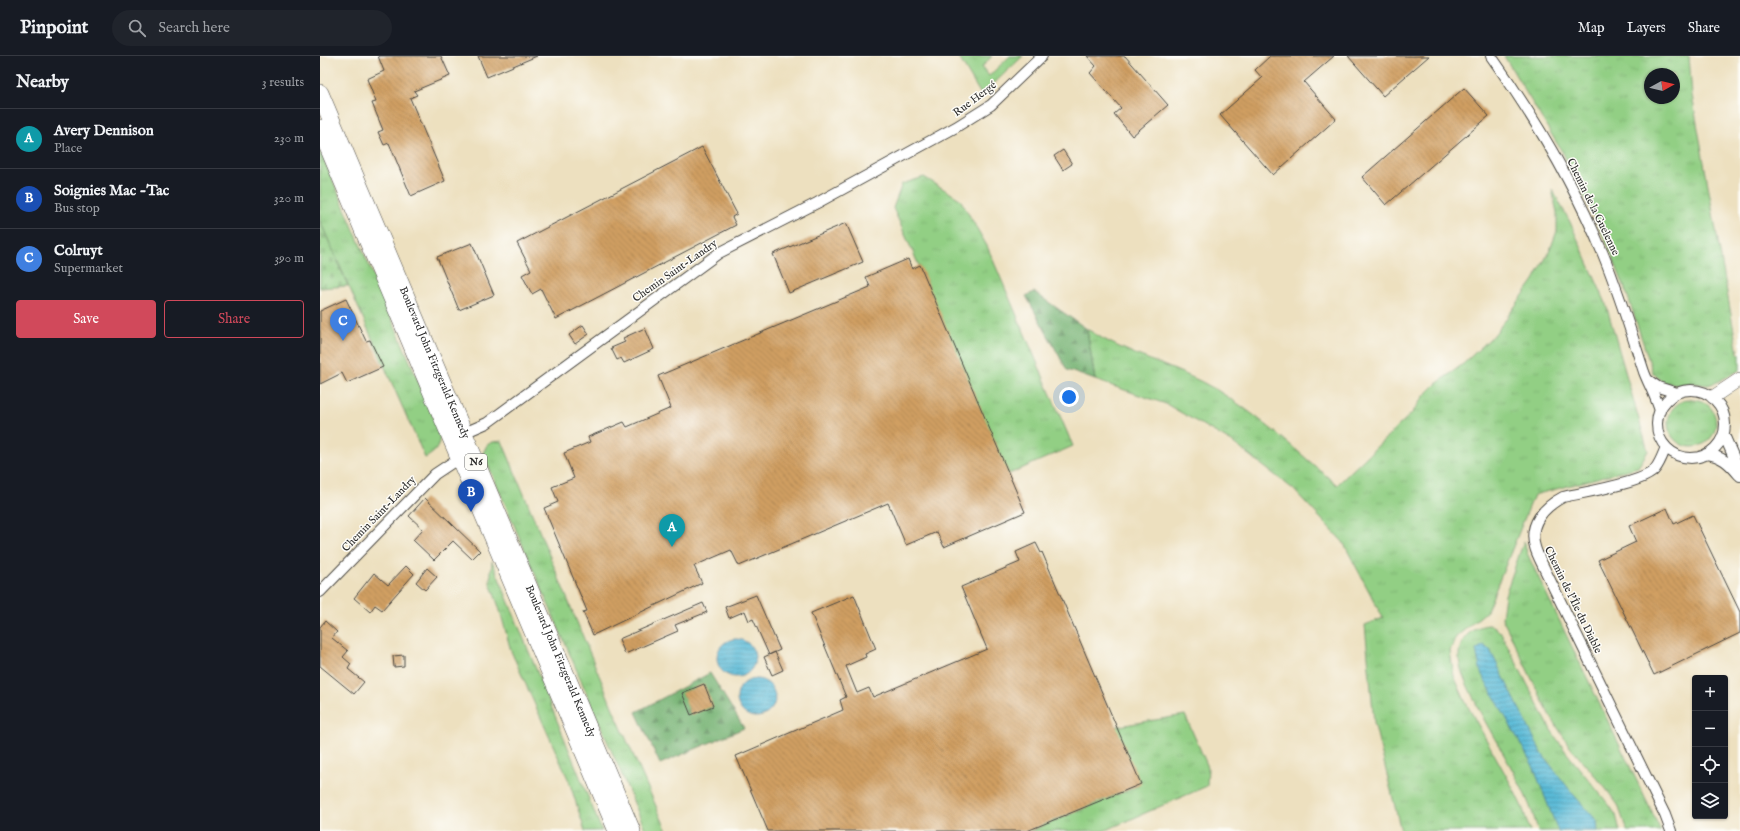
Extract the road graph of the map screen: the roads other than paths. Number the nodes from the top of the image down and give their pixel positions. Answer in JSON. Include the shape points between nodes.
{"nodes":[{"id":1,"x":1042,"y":56,"type":"edge"},
{"id":2,"x":1491,"y":56,"type":"edge"},
{"id":3,"x":320,"y":93,"type":"edge"},
{"id":4,"x":320,"y":128,"type":"edge"},
{"id":5,"x":956,"y":128,"type":"joint"},
{"id":6,"x":1740,"y":379,"type":"edge"},
{"id":7,"x":1648,"y":380,"type":"junction"},
{"id":8,"x":1677,"y":393,"type":"junction"},
{"id":9,"x":1714,"y":396,"type":"junction"},
{"id":10,"x":1660,"y":411,"type":"junction"},
{"id":11,"x":464,"y":433,"type":"junction"},
{"id":12,"x":1724,"y":435,"type":"junction"},
{"id":13,"x":1666,"y":447,"type":"junction"},
{"id":14,"x":1706,"y":454,"type":"junction"},
{"id":15,"x":459,"y":458,"type":"junction"},
{"id":16,"x":1740,"y":476,"type":"edge"},
{"id":17,"x":320,"y":592,"type":"edge"},
{"id":18,"x":616,"y":831,"type":"edge"},
{"id":19,"x":632,"y":831,"type":"edge"},
{"id":20,"x":1671,"y":831,"type":"edge"}],
"edges":[{"from":1,"to":5,"type":"street","name":"Rue Hergé","via":[[991,105]]},
{"from":2,"to":7,"type":"street","name":"Chemin de la Guelenne","via":[[1529,112],[1587,219],[1618,293]]},
{"from":3,"to":11,"type":"main road","name":"Boulevard John Fitzgerald Kennedy","number":"N6"},
{"from":4,"to":15,"type":"main road","name":"Boulevard John Fitzgerald Kennedy","number":"N6"},
{"from":5,"to":11,"type":"street","name":"Chemin Saint-Landry","via":[[719,253],[487,423]]},
{"from":6,"to":9,"type":"street"},
{"from":7,"to":8,"type":"street","via":[[1658,387]]},
{"from":7,"to":10,"type":"street","name":"Chemin de la Guelenne"},
{"from":8,"to":9,"type":"street","via":[[1690,389]]},
{"from":8,"to":10,"type":"street","via":[[1664,403]]},
{"from":9,"to":12,"type":"street","via":[[1724,412]]},
{"from":10,"to":13,"type":"street","via":[[1657,425]]},
{"from":11,"to":19,"type":"main road","name":"Boulevard John Fitzgerald Kennedy","number":"N6"},
{"from":12,"to":14,"type":"street","via":[[1718,445]]},
{"from":12,"to":16,"type":"street"},
{"from":13,"to":14,"type":"street","via":[[1675,454],[1687,458],[1699,458]]},
{"from":13,"to":20,"type":"street","name":"Chemin de l'Île du Diable","via":[[1655,470],[1648,475],[1563,497],[1554,502],[1541,513],[1535,525],[1533,539],[1545,570]]},
{"from":14,"to":16,"type":"street","via":[[1728,462]]},
{"from":15,"to":17,"type":"street","name":"Chemin Saint-Landry","via":[[435,474]]},
{"from":15,"to":18,"type":"main road","name":"Boulevard John Fitzgerald Kennedy","number":"N6"}]}
